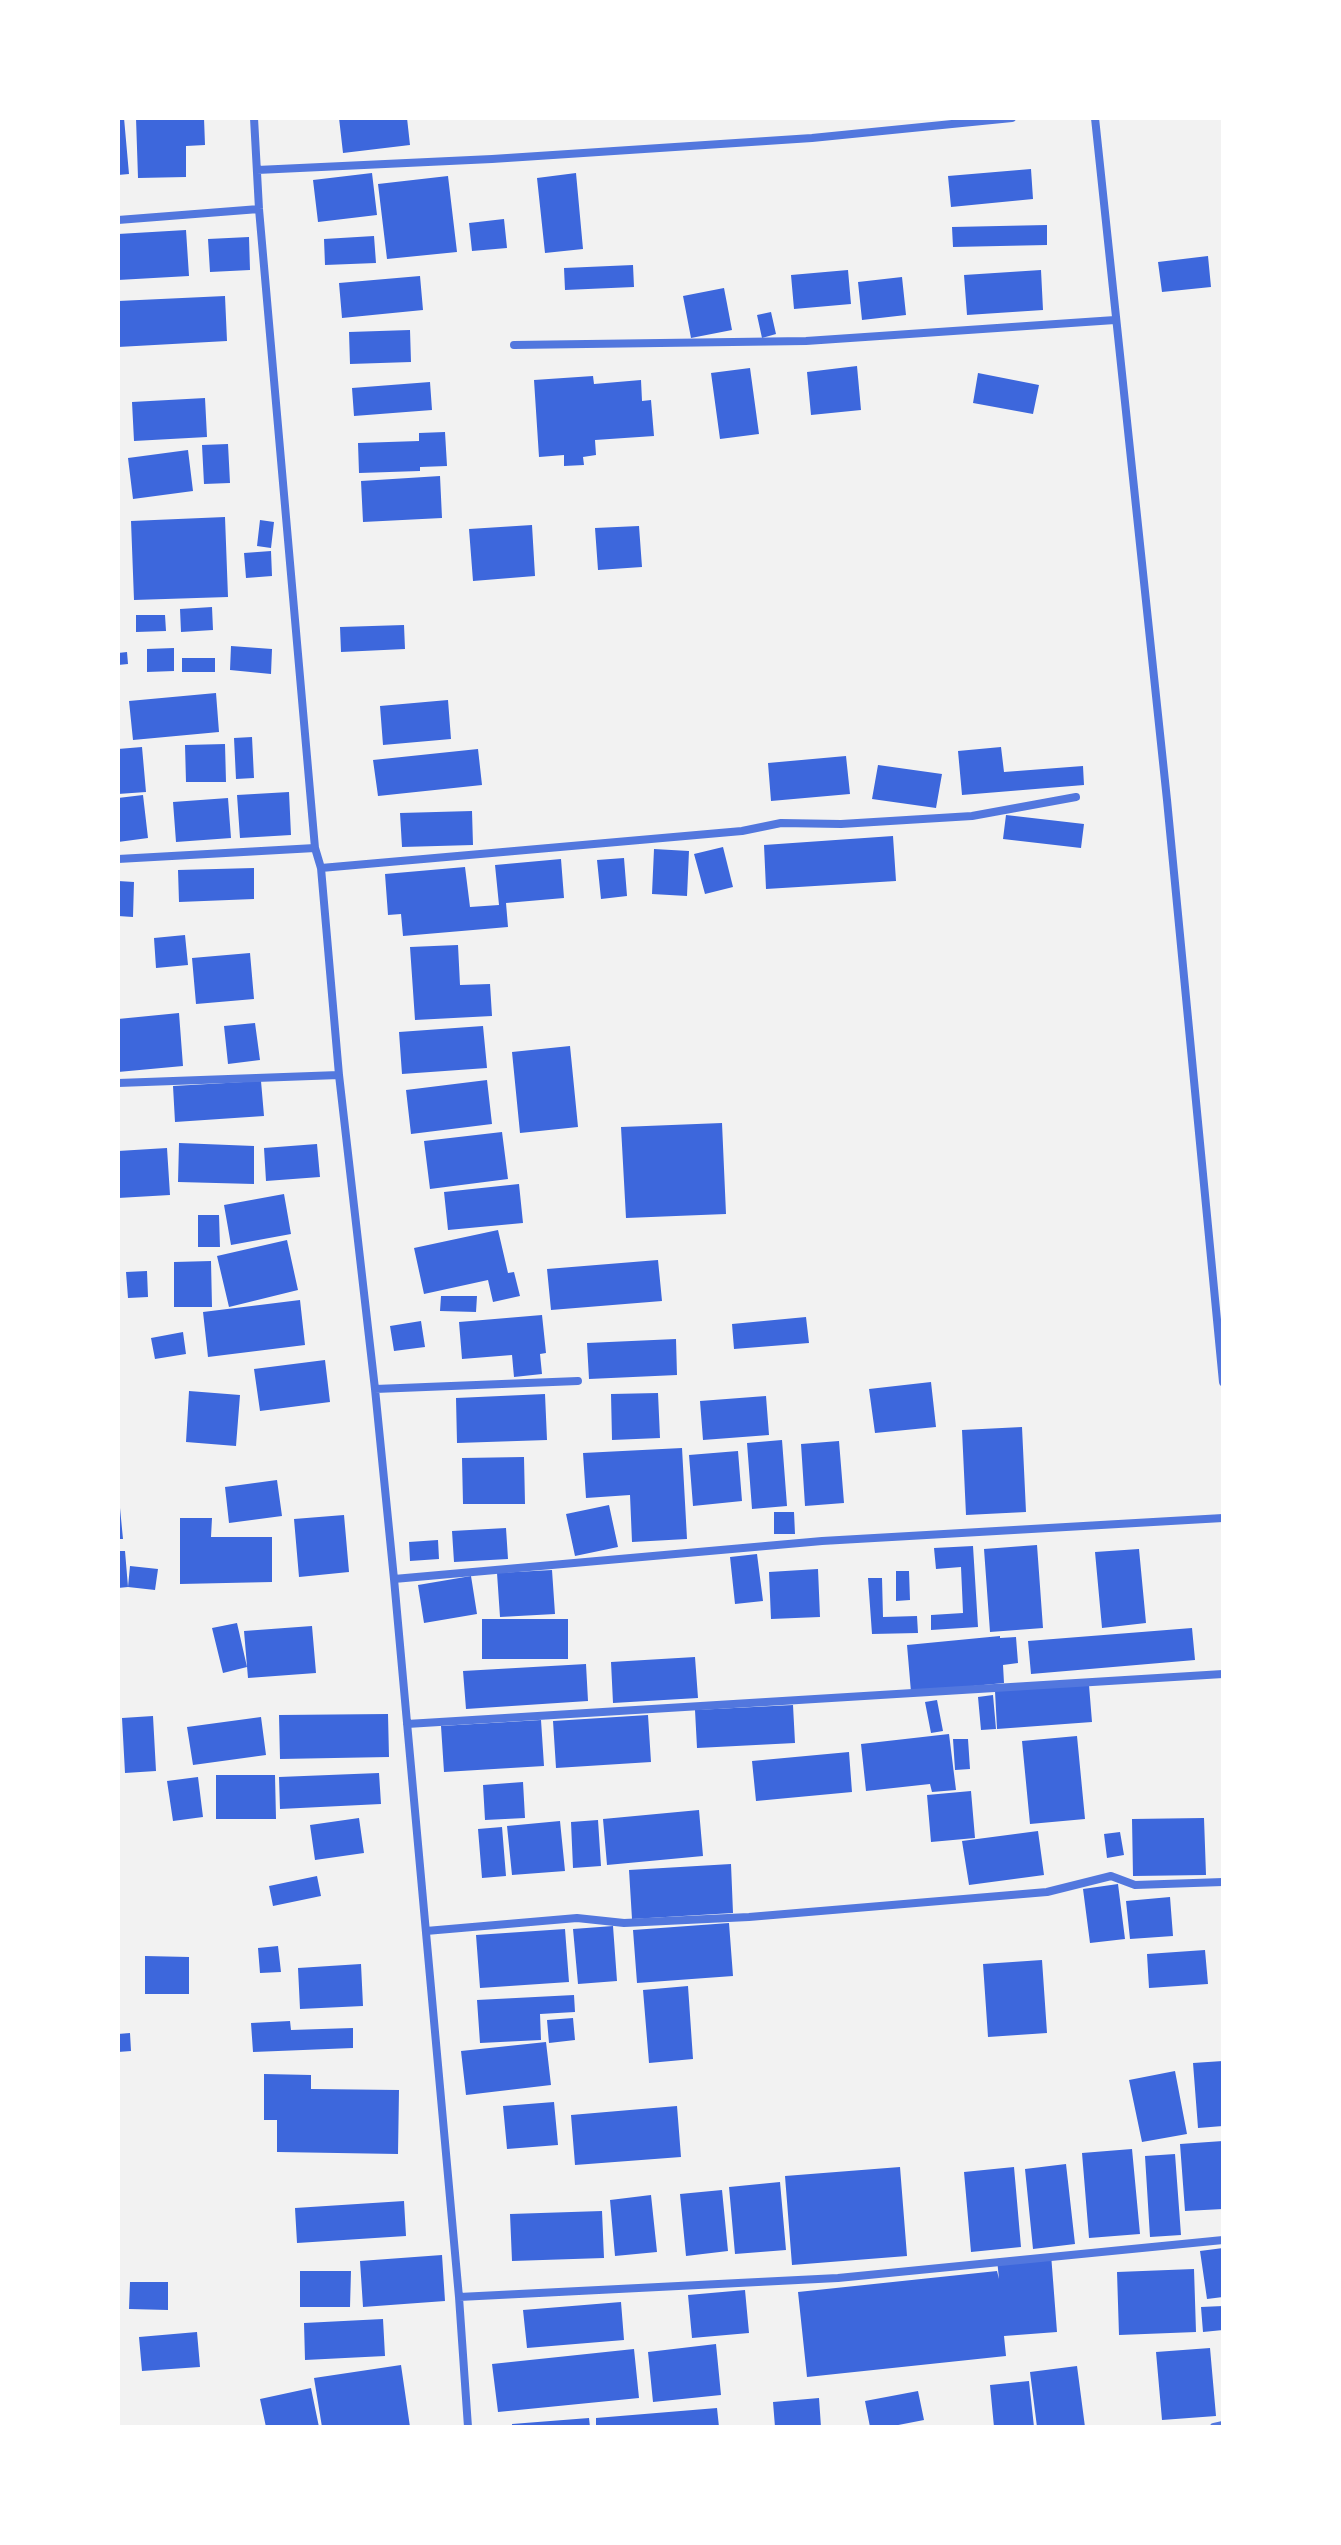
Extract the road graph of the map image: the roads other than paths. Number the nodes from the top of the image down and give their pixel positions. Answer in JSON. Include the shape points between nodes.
{"nodes":[{"id":1,"x":254,"y":118,"type":"edge"},
{"id":2,"x":1012,"y":118,"type":"edge"},
{"id":3,"x":1095,"y":118,"type":"edge"},
{"id":4,"x":257,"y":170,"type":"junction"},
{"id":5,"x":259,"y":209,"type":"junction"},
{"id":6,"x":118,"y":220,"type":"edge"},
{"id":7,"x":1115,"y":320,"type":"junction"},
{"id":8,"x":514,"y":345,"type":"dead end"},
{"id":9,"x":1076,"y":797,"type":"dead end"},
{"id":10,"x":315,"y":848,"type":"junction"},
{"id":11,"x":118,"y":859,"type":"edge"},
{"id":12,"x":321,"y":868,"type":"junction"},
{"id":13,"x":339,"y":1075,"type":"junction"},
{"id":14,"x":118,"y":1083,"type":"edge"},
{"id":15,"x":578,"y":1381,"type":"dead end"},
{"id":16,"x":1223,"y":1382,"type":"edge"},
{"id":17,"x":375,"y":1389,"type":"junction"},
{"id":18,"x":1223,"y":1518,"type":"edge"},
{"id":19,"x":394,"y":1579,"type":"junction"},
{"id":20,"x":1223,"y":1674,"type":"edge"},
{"id":21,"x":407,"y":1724,"type":"junction"},
{"id":22,"x":1223,"y":1882,"type":"edge"},
{"id":23,"x":426,"y":1931,"type":"junction"},
{"id":24,"x":1223,"y":2240,"type":"edge"},
{"id":25,"x":459,"y":2297,"type":"junction"},
{"id":26,"x":1223,"y":2425,"type":"edge"},
{"id":27,"x":468,"y":2427,"type":"edge"},
{"id":28,"x":1214,"y":2427,"type":"edge"}],
"edges":[{"from":1,"to":4,"type":"street"},
{"from":2,"to":4,"type":"street","via":[[812,138]]},
{"from":3,"to":7,"type":"street"},
{"from":4,"to":5,"type":"street"},
{"from":5,"to":6,"type":"street"},
{"from":5,"to":10,"type":"street"},
{"from":7,"to":8,"type":"street","via":[[806,341]]},
{"from":7,"to":16,"type":"street"},
{"from":9,"to":12,"type":"street","via":[[972,816],[781,823],[742,831]]},
{"from":10,"to":11,"type":"street"},
{"from":10,"to":12,"type":"street"},
{"from":12,"to":13,"type":"street"},
{"from":13,"to":14,"type":"street"},
{"from":13,"to":17,"type":"street"},
{"from":15,"to":17,"type":"street"},
{"from":17,"to":19,"type":"street"},
{"from":18,"to":19,"type":"street","via":[[822,1541]]},
{"from":19,"to":21,"type":"street"},
{"from":20,"to":21,"type":"street"},
{"from":21,"to":23,"type":"street"},
{"from":22,"to":23,"type":"street","via":[[1135,1885],[1111,1876],[1047,1892],[765,1916],[624,1923],[577,1918]]},
{"from":23,"to":25,"type":"street"},
{"from":24,"to":25,"type":"street","via":[[838,2278]]},
{"from":25,"to":27,"type":"street"},
{"from":26,"to":28,"type":"street"}]}
